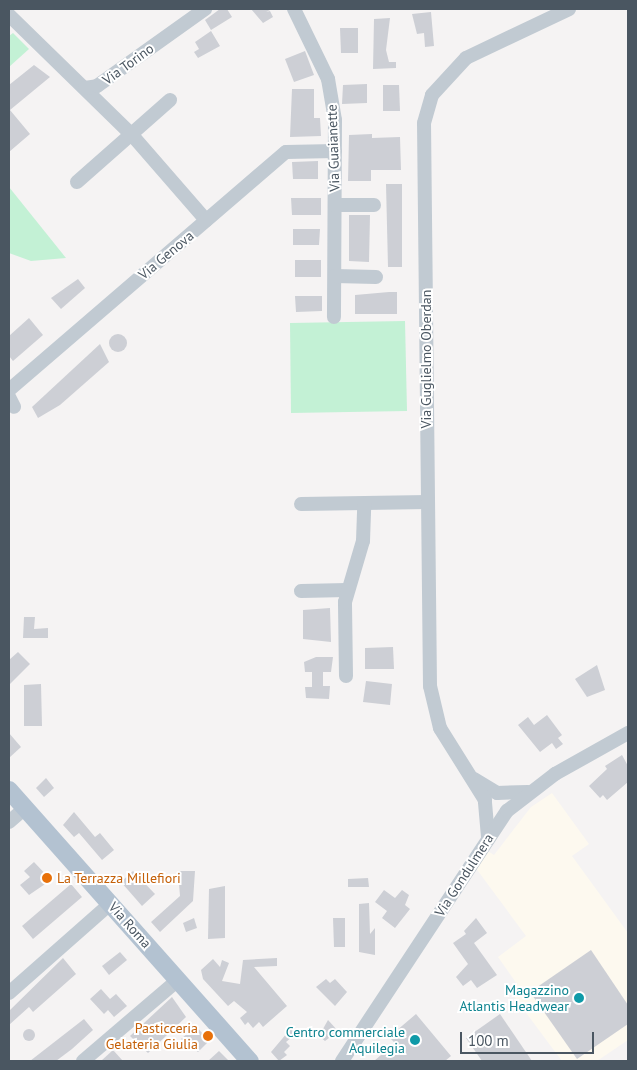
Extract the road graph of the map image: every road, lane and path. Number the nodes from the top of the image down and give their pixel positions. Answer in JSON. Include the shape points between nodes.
{"nodes":[{"id":1,"x":205,"y":9,"type":"edge"},
{"id":2,"x":294,"y":9,"type":"edge"},
{"id":3,"x":569,"y":9,"type":"edge"},
{"id":4,"x":9,"y":15,"type":"edge"},
{"id":5,"x":85,"y":88,"type":"junction"},
{"id":6,"x":170,"y":100,"type":"dead end"},
{"id":7,"x":132,"y":135,"type":"junction"},
{"id":8,"x":335,"y":151,"type":"junction"},
{"id":9,"x":77,"y":182,"type":"dead end"},
{"id":10,"x":374,"y":204,"type":"dead end"},
{"id":11,"x":335,"y":205,"type":"junction"},
{"id":12,"x":206,"y":220,"type":"junction"},
{"id":13,"x":335,"y":276,"type":"junction"},
{"id":14,"x":376,"y":277,"type":"dead end"},
{"id":15,"x":334,"y":317,"type":"dead end"},
{"id":16,"x":9,"y":390,"type":"edge"},
{"id":17,"x":428,"y":502,"type":"junction"},
{"id":18,"x":301,"y":504,"type":"dead end"},
{"id":19,"x":364,"y":504,"type":"junction"},
{"id":20,"x":347,"y":590,"type":"junction"},
{"id":21,"x":301,"y":591,"type":"dead end"},
{"id":22,"x":346,"y":676,"type":"dead end"},
{"id":23,"x":628,"y":734,"type":"edge"},
{"id":24,"x":472,"y":777,"type":"junction"},
{"id":25,"x":9,"y":790,"type":"edge"},
{"id":26,"x":528,"y":792,"type":"junction"},
{"id":27,"x":501,"y":794,"type":"junction"},
{"id":28,"x":485,"y":800,"type":"junction"},
{"id":29,"x":24,"y":808,"type":"junction"},
{"id":30,"x":507,"y":811,"type":"junction"},
{"id":31,"x":9,"y":822,"type":"edge"},
{"id":32,"x":488,"y":837,"type":"junction"},
{"id":33,"x":111,"y":903,"type":"junction"},
{"id":34,"x":178,"y":980,"type":"junction"},
{"id":35,"x":9,"y":993,"type":"edge"},
{"id":36,"x":83,"y":1061,"type":"edge"},
{"id":37,"x":250,"y":1061,"type":"edge"},
{"id":38,"x":342,"y":1061,"type":"edge"}],
"edges":[{"from":1,"to":5,"type":"street","name":"Via Torino","via":[[97,86]]},
{"from":2,"to":8,"type":"street","name":"Via Guaianette","via":[[328,79]]},
{"from":3,"to":17,"type":"street","name":"Via Guglielmo Oberdan","via":[[466,58],[432,95],[424,123]]},
{"from":4,"to":5,"type":"street","name":"Via Torino"},
{"from":5,"to":7,"type":"street"},
{"from":6,"to":7,"type":"street"},
{"from":7,"to":9,"type":"street"},
{"from":7,"to":12,"type":"street"},
{"from":8,"to":11,"type":"street","name":"Via Guaianette"},
{"from":8,"to":12,"type":"street","name":"Via Genova","via":[[286,152]]},
{"from":10,"to":11,"type":"street","name":"Via Guaianette"},
{"from":11,"to":13,"type":"street","name":"Via Guaianette"},
{"from":12,"to":16,"type":"street","name":"Via Genova"},
{"from":13,"to":14,"type":"street"},
{"from":13,"to":15,"type":"street","name":"Via Guaianette"},
{"from":17,"to":19,"type":"street"},
{"from":17,"to":24,"type":"street","name":"Via Guglielmo Oberdan","via":[[432,701],[447,743]]},
{"from":18,"to":19,"type":"street"},
{"from":19,"to":20,"type":"street","via":[[363,541]]},
{"from":20,"to":21,"type":"street"},
{"from":20,"to":22,"type":"street"},
{"from":23,"to":26,"type":"street","name":"Via Gondulmera"},
{"from":24,"to":27,"type":"street","name":"Via Guglielmo Oberdan"},
{"from":24,"to":28,"type":"street","name":"Via Guglielmo Oberdan"},
{"from":25,"to":29,"type":"main road","name":"Via Roma"},
{"from":26,"to":27,"type":"street"},
{"from":26,"to":30,"type":"street","name":"Via Gondulmera"},
{"from":27,"to":30,"type":"street"},
{"from":28,"to":30,"type":"street","via":[[492,808]]},
{"from":28,"to":32,"type":"street","name":"Via Guglielmo Oberdan"},
{"from":29,"to":31,"type":"street"},
{"from":29,"to":33,"type":"main road","name":"Via Roma"},
{"from":30,"to":32,"type":"street","name":"Via Gondulmera"},
{"from":32,"to":38,"type":"street","name":"Via Gondulmera"},
{"from":33,"to":34,"type":"main road","name":"Via Roma"},
{"from":33,"to":35,"type":"street"},
{"from":34,"to":36,"type":"street"},
{"from":34,"to":37,"type":"main road","name":"Via Roma"}]}
